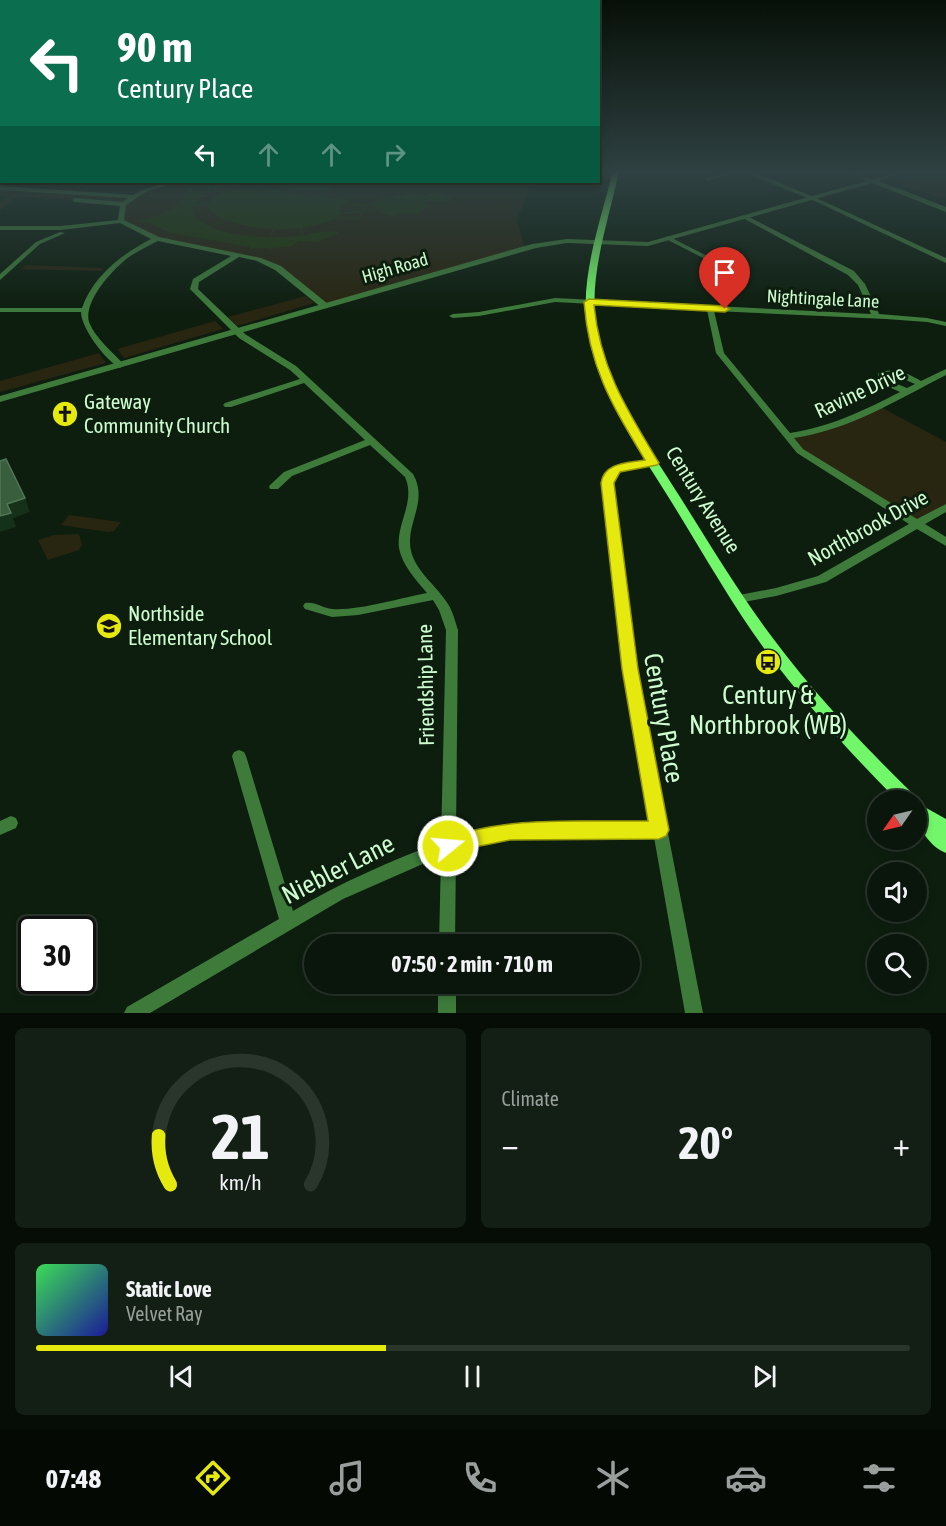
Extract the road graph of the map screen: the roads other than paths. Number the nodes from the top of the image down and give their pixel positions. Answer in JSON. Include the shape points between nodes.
{"nodes":[{"id":1,"x":605,"y":218,"type":"edge"},
{"id":2,"x":740,"y":218,"type":"edge"},
{"id":3,"x":747,"y":218,"type":"edge"},
{"id":4,"x":854,"y":218,"type":"edge"},
{"id":5,"x":121,"y":220,"type":"joint"},
{"id":6,"x":0,"y":228,"type":"edge"},
{"id":7,"x":30,"y":230,"type":"junction"},
{"id":8,"x":69,"y":230,"type":"junction"},
{"id":9,"x":668,"y":238,"type":"junction"},
{"id":10,"x":157,"y":239,"type":"junction"},
{"id":11,"x":38,"y":243,"type":"junction"},
{"id":12,"x":600,"y":243,"type":"junction"},
{"id":13,"x":237,"y":255,"type":"junction"},
{"id":14,"x":711,"y":260,"type":"dead end"},
{"id":15,"x":946,"y":261,"type":"edge"},
{"id":16,"x":0,"y":278,"type":"edge"},
{"id":17,"x":589,"y":302,"type":"junction"},
{"id":18,"x":325,"y":306,"type":"junction"},
{"id":19,"x":710,"y":308,"type":"junction"},
{"id":20,"x":0,"y":310,"type":"edge"},
{"id":21,"x":84,"y":310,"type":"junction"},
{"id":22,"x":453,"y":316,"type":"dead end"},
{"id":23,"x":876,"y":316,"type":"junction"},
{"id":24,"x":946,"y":324,"type":"edge"},
{"id":25,"x":240,"y":334,"type":"junction"},
{"id":26,"x":120,"y":365,"type":"junction"},
{"id":27,"x":946,"y":372,"type":"edge"},
{"id":28,"x":305,"y":380,"type":"junction"},
{"id":29,"x":921,"y":384,"type":"junction"},
{"id":30,"x":906,"y":391,"type":"junction"},
{"id":31,"x":0,"y":399,"type":"edge"},
{"id":32,"x":228,"y":405,"type":"dead end"},
{"id":33,"x":787,"y":436,"type":"junction"},
{"id":34,"x":371,"y":441,"type":"junction"},
{"id":35,"x":653,"y":463,"type":"junction"},
{"id":36,"x":274,"y":487,"type":"dead end"},
{"id":37,"x":946,"y":507,"type":"edge"},
{"id":38,"x":917,"y":524,"type":"junction"},
{"id":39,"x":946,"y":542,"type":"edge"},
{"id":40,"x":435,"y":595,"type":"junction"},
{"id":41,"x":738,"y":599,"type":"junction"},
{"id":42,"x":309,"y":606,"type":"dead end"},
{"id":43,"x":239,"y":756,"type":"dead end"},
{"id":44,"x":900,"y":790,"type":"edge"},
{"id":45,"x":927,"y":815,"type":"edge"},
{"id":46,"x":927,"y":823,"type":"edge"},
{"id":47,"x":946,"y":828,"type":"edge"},
{"id":48,"x":659,"y":830,"type":"junction"},
{"id":49,"x":946,"y":845,"type":"edge"},
{"id":50,"x":448,"y":846,"type":"junction"},
{"id":51,"x":288,"y":922,"type":"junction"},
{"id":52,"x":447,"y":934,"type":"edge"},
{"id":53,"x":447,"y":994,"type":"edge"},
{"id":54,"x":447,"y":1010,"type":"edge"},
{"id":55,"x":133,"y":1013,"type":"edge"},
{"id":56,"x":694,"y":1013,"type":"edge"}],
"edges":[{"from":1,"to":12,"type":"main road","name":"Century Avenue"},
{"from":2,"to":9,"type":"street","name":"High Road"},
{"from":3,"to":23,"type":"street","via":[[850,273],[861,284]]},
{"from":4,"to":15,"type":"street"},
{"from":5,"to":8,"type":"street"},
{"from":5,"to":10,"type":"street"},
{"from":6,"to":7,"type":"street"},
{"from":7,"to":8,"type":"street"},
{"from":7,"to":11,"type":"street","via":[[39,238]]},
{"from":8,"to":11,"type":"street"},
{"from":9,"to":12,"type":"street","name":"High Road","via":[[637,245]]},
{"from":9,"to":14,"type":"street"},
{"from":10,"to":13,"type":"street"},
{"from":10,"to":21,"type":"street","via":[[115,267]]},
{"from":11,"to":16,"type":"street"},
{"from":12,"to":17,"type":"main road","name":"Century Avenue"},
{"from":12,"to":18,"type":"street","name":"High Road","via":[[567,241],[535,246]]},
{"from":13,"to":18,"type":"street","via":[[278,268]]},
{"from":13,"to":25,"type":"street","name":"Friendship Lane","via":[[196,281],[194,289]]},
{"from":17,"to":19,"type":"street","name":"Nightingale Lane"},
{"from":17,"to":22,"type":"street","name":"Nightingale Lane","via":[[541,302]]},
{"from":17,"to":35,"type":"main road","name":"Century Avenue","via":[[592,334],[605,378]]},
{"from":18,"to":25,"type":"street","name":"High Road"},
{"from":19,"to":23,"type":"street","name":"Nightingale Lane"},
{"from":19,"to":33,"type":"street","via":[[720,353]]},
{"from":20,"to":21,"type":"street"},
{"from":21,"to":26,"type":"street","via":[[85,322]]},
{"from":23,"to":24,"type":"street","name":"Nightingale Lane"},
{"from":25,"to":26,"type":"street","name":"High Road"},
{"from":25,"to":28,"type":"street","name":"Friendship Lane"},
{"from":26,"to":31,"type":"street","name":"High Road"},
{"from":27,"to":29,"type":"street","name":"Ravine Drive"},
{"from":28,"to":32,"type":"street"},
{"from":28,"to":34,"type":"street","name":"Friendship Lane"},
{"from":29,"to":30,"type":"street","name":"Ravine Drive"},
{"from":29,"to":30,"type":"street","via":[[895,373],[881,375],[881,380]]},
{"from":30,"to":33,"type":"street","name":"Ravine Drive","via":[[830,428]]},
{"from":33,"to":38,"type":"street","via":[[802,453]]},
{"from":34,"to":36,"type":"street","via":[[288,474]]},
{"from":34,"to":40,"type":"street","name":"Friendship Lane","via":[[412,480],[405,550]]},
{"from":35,"to":41,"type":"main road","name":"Century Avenue"},
{"from":35,"to":48,"type":"street","name":"Century Place","via":[[616,469],[608,483],[630,669]]},
{"from":37,"to":38,"type":"street","name":"Northbrook Drive"},
{"from":38,"to":39,"type":"street"},
{"from":38,"to":41,"type":"street","name":"Northbrook Drive","via":[[822,579]]},
{"from":40,"to":42,"type":"street","via":[[358,611],[332,613]]},
{"from":40,"to":50,"type":"street","name":"Friendship Lane","via":[[446,610],[452,630]]},
{"from":41,"to":44,"type":"main road","name":"Century Avenue","via":[[803,686]]},
{"from":43,"to":51,"type":"street"},
{"from":45,"to":47,"type":"main road","name":"Century Avenue"},
{"from":46,"to":49,"type":"main road","name":"Century Avenue"},
{"from":48,"to":50,"type":"street","name":"Niebler Lane","via":[[510,831]]},
{"from":48,"to":56,"type":"street","name":"Century Place"},
{"from":50,"to":51,"type":"street","name":"Niebler Lane","via":[[337,894]]},
{"from":50,"to":52,"type":"street","name":"Friendship Lane"},
{"from":51,"to":55,"type":"street","name":"Niebler Lane"},
{"from":53,"to":54,"type":"street"}]}
